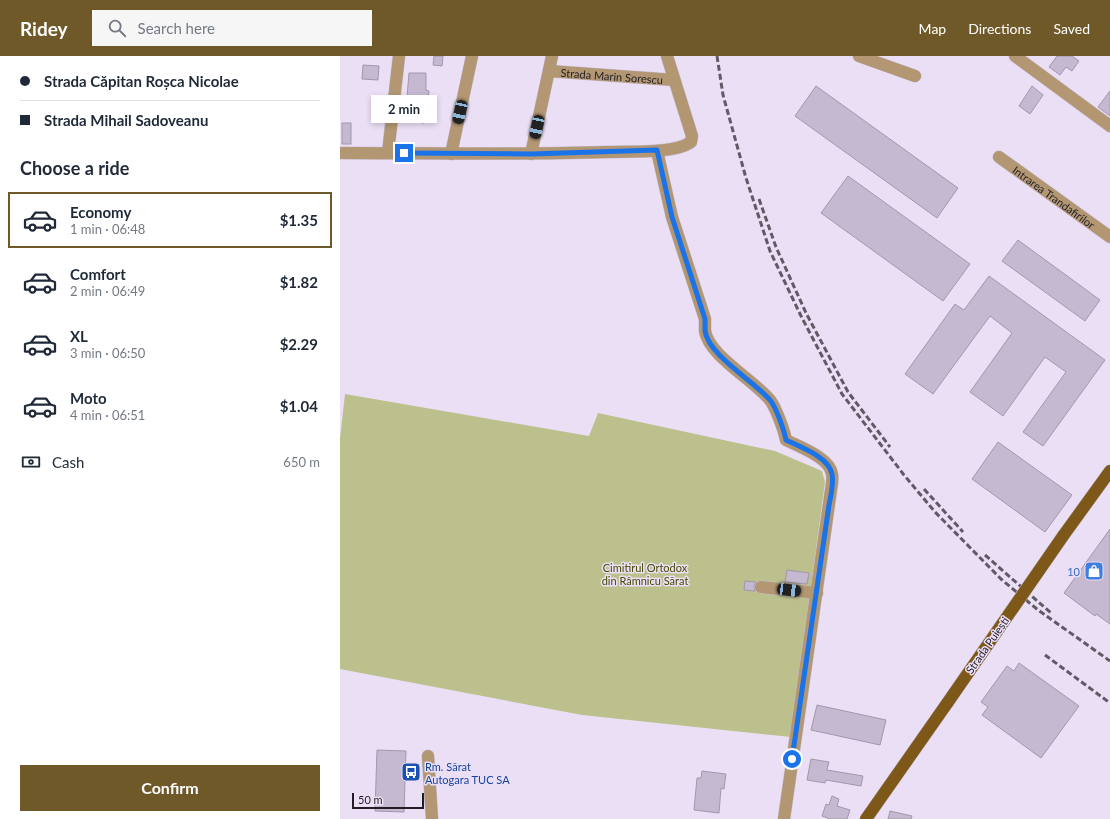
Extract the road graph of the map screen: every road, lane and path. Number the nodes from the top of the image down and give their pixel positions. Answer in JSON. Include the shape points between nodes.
{"nodes":[{"id":1,"x":399,"y":56,"type":"edge"},
{"id":2,"x":472,"y":56,"type":"edge"},
{"id":3,"x":552,"y":56,"type":"edge"},
{"id":4,"x":667,"y":56,"type":"edge"},
{"id":5,"x":859,"y":56,"type":"edge"},
{"id":6,"x":1015,"y":56,"type":"edge"},
{"id":7,"x":549,"y":71,"type":"junction"},
{"id":8,"x":915,"y":76,"type":"dead end"},
{"id":9,"x":674,"y":80,"type":"junction"},
{"id":10,"x":1110,"y":126,"type":"edge"},
{"id":11,"x":657,"y":150,"type":"junction"},
{"id":12,"x":340,"y":153,"type":"edge"},
{"id":13,"x":388,"y":153,"type":"junction"},
{"id":14,"x":451,"y":154,"type":"junction"},
{"id":15,"x":531,"y":154,"type":"junction"},
{"id":16,"x":999,"y":156,"type":"dead end"},
{"id":17,"x":1110,"y":237,"type":"edge"},
{"id":18,"x":1110,"y":471,"type":"edge"},
{"id":19,"x":761,"y":587,"type":"dead end"},
{"id":20,"x":817,"y":593,"type":"junction"},
{"id":21,"x":428,"y":756,"type":"dead end"},
{"id":22,"x":432,"y":819,"type":"edge"},
{"id":23,"x":784,"y":819,"type":"edge"},
{"id":24,"x":866,"y":819,"type":"edge"}],
"edges":[{"from":1,"to":13,"type":"street"},
{"from":2,"to":14,"type":"street"},
{"from":3,"to":7,"type":"street"},
{"from":4,"to":9,"type":"street"},
{"from":5,"to":8,"type":"street"},
{"from":6,"to":10,"type":"street"},
{"from":7,"to":9,"type":"street","name":"Strada Marin Sorescu"},
{"from":7,"to":15,"type":"street"},
{"from":9,"to":11,"type":"street","via":[[692,136],[691,142],[686,146]]},
{"from":11,"to":15,"type":"street"},
{"from":11,"to":20,"type":"street","via":[[672,217],[705,319],[710,343],[722,358],[771,401],[784,429],[786,440],[826,462],[832,473]]},
{"from":12,"to":13,"type":"street"},
{"from":13,"to":14,"type":"street"},
{"from":14,"to":15,"type":"street"},
{"from":16,"to":17,"type":"street","name":"Intrarea Trandafirilor"},
{"from":18,"to":24,"type":"main road","name":"Strada Puiești","bridge":true},
{"from":19,"to":20,"type":"street"},
{"from":20,"to":23,"type":"street"},
{"from":21,"to":22,"type":"street"}]}
